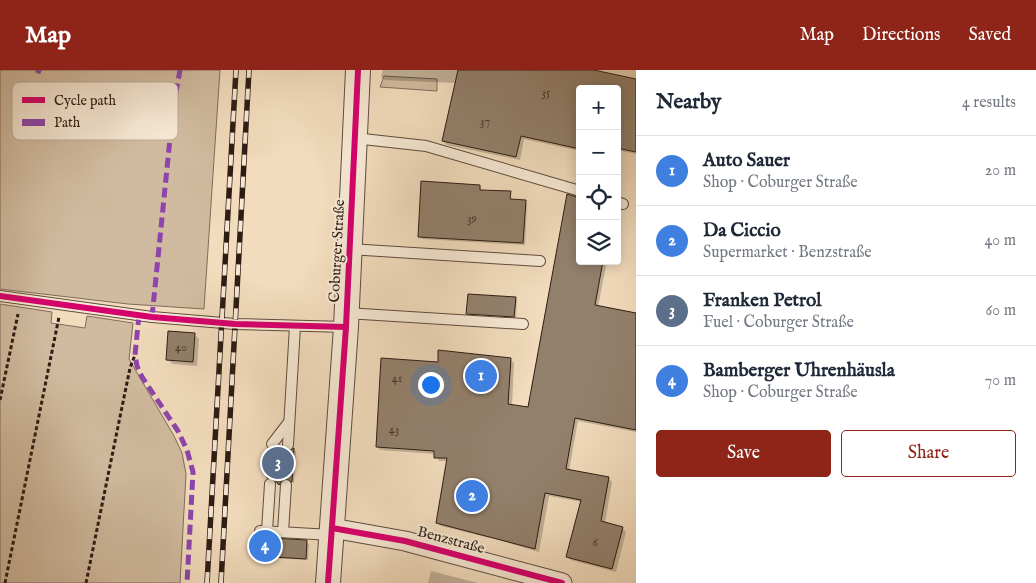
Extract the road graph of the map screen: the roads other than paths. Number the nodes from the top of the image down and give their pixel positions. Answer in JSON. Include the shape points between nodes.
{"nodes":[{"id":1,"x":358,"y":70,"type":"edge"},
{"id":2,"x":354,"y":138,"type":"junction"},
{"id":3,"x":576,"y":190,"type":"edge"},
{"id":4,"x":349,"y":249,"type":"junction"},
{"id":5,"x":540,"y":261,"type":"dead end"},
{"id":6,"x":0,"y":296,"type":"edge"},
{"id":7,"x":346,"y":320,"type":"junction"},
{"id":8,"x":523,"y":324,"type":"dead end"},
{"id":9,"x":295,"y":326,"type":"junction"},
{"id":10,"x":289,"y":422,"type":"junction"},
{"id":11,"x":272,"y":444,"type":"dead end"},
{"id":12,"x":288,"y":445,"type":"dead end"},
{"id":13,"x":270,"y":484,"type":"dead end"},
{"id":14,"x":286,"y":486,"type":"dead end"},
{"id":15,"x":332,"y":531,"type":"junction"},
{"id":16,"x":283,"y":532,"type":"junction"},
{"id":17,"x":328,"y":583,"type":"edge"},
{"id":18,"x":562,"y":583,"type":"edge"}],
"edges":[{"from":1,"to":2,"type":"street","name":"Coburger Straße"},
{"from":2,"to":3,"type":"lane","via":[[426,146]]},
{"from":2,"to":4,"type":"street","name":"Coburger Straße"},
{"from":4,"to":5,"type":"lane"},
{"from":4,"to":7,"type":"street","name":"Coburger Straße"},
{"from":6,"to":9,"type":"lane","via":[[152,316]]},
{"from":7,"to":8,"type":"lane"},
{"from":7,"to":9,"type":"lane"},
{"from":7,"to":15,"type":"street","name":"Coburger Straße"},
{"from":9,"to":10,"type":"lane"},
{"from":10,"to":11,"type":"lane"},
{"from":10,"to":12,"type":"lane"},
{"from":13,"to":16,"type":"lane","via":[[264,531]]},
{"from":14,"to":16,"type":"lane"},
{"from":15,"to":16,"type":"lane"},
{"from":15,"to":17,"type":"street","name":"Coburger Straße"},
{"from":15,"to":18,"type":"street","name":"Benzstraße","via":[[405,541]]}]}
